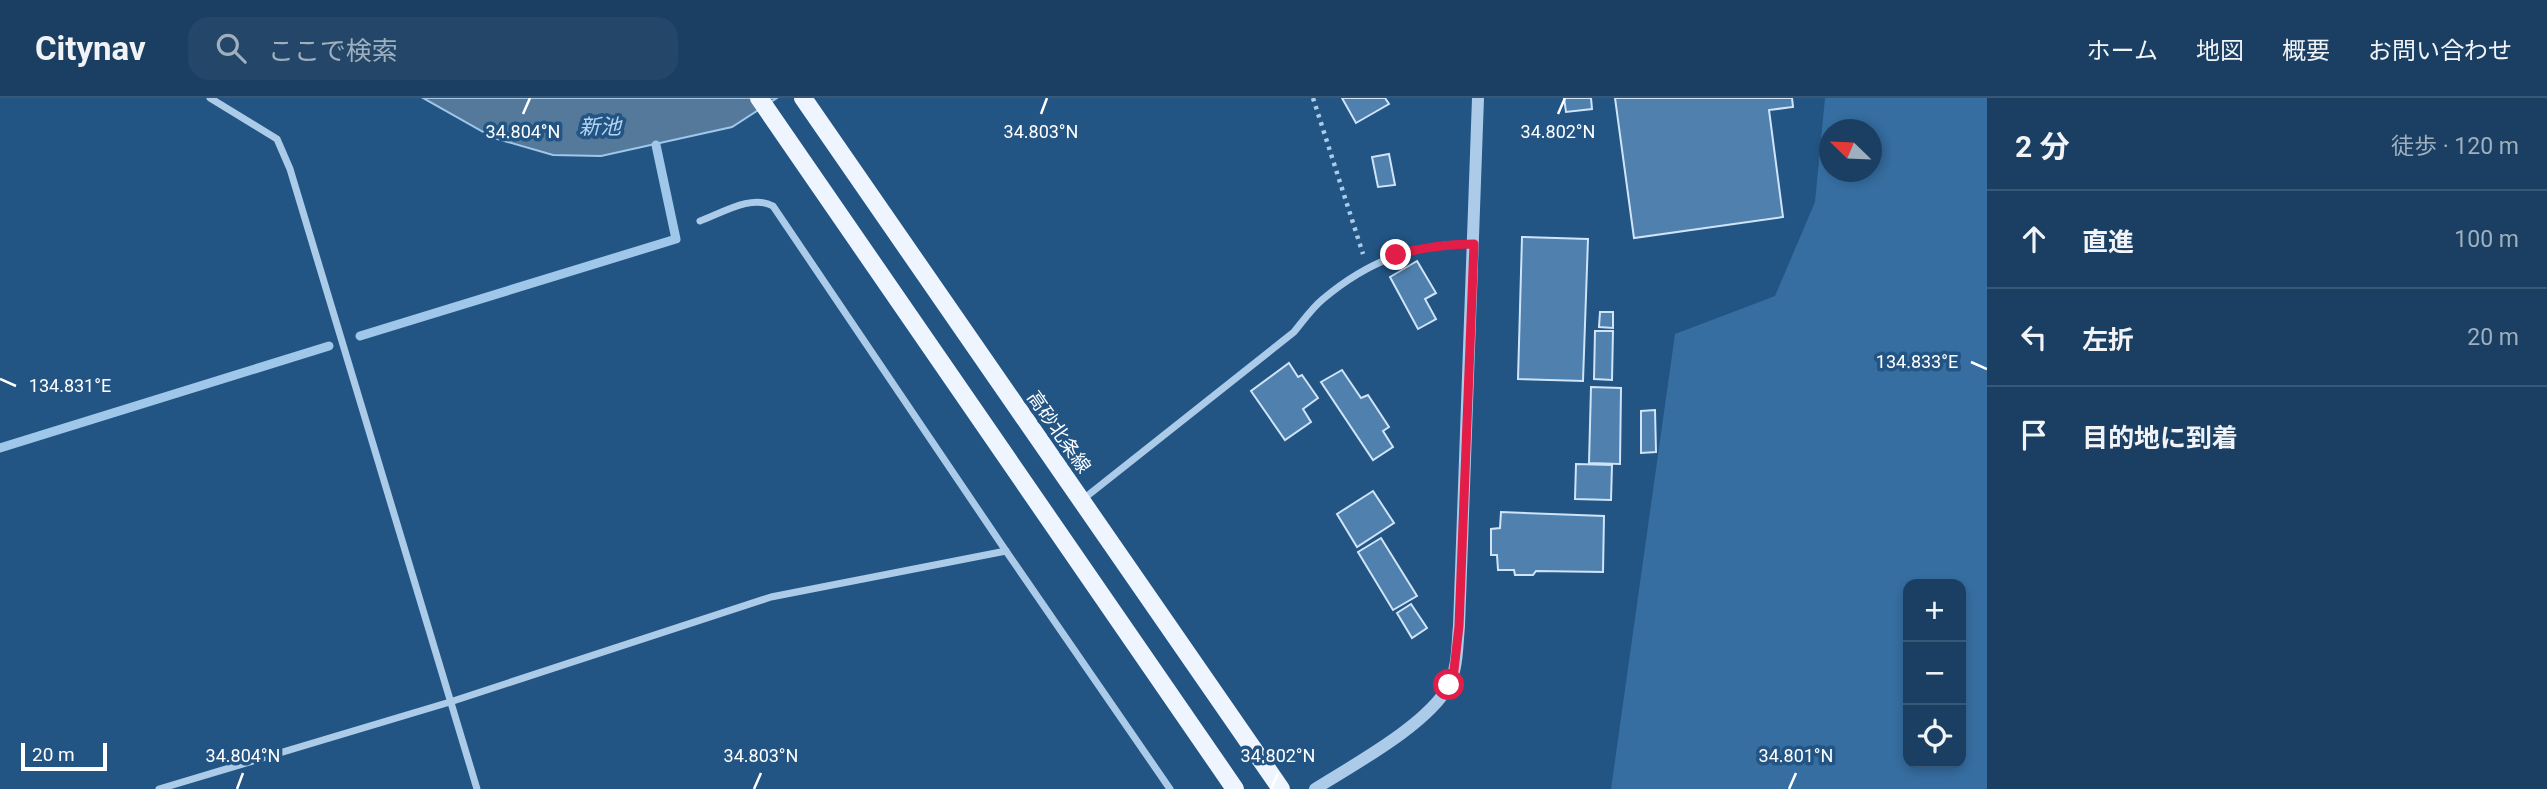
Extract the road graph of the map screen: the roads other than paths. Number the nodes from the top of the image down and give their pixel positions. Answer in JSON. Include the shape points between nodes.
{"nodes":[{"id":1,"x":209,"y":98,"type":"edge"},
{"id":2,"x":759,"y":98,"type":"edge"},
{"id":3,"x":803,"y":98,"type":"edge"},
{"id":4,"x":1478,"y":98,"type":"edge"},
{"id":5,"x":700,"y":221,"type":"dead end"},
{"id":6,"x":1474,"y":244,"type":"junction"},
{"id":7,"x":1082,"y":501,"type":"junction"},
{"id":8,"x":1006,"y":551,"type":"junction"},
{"id":9,"x":450,"y":702,"type":"junction"},
{"id":10,"x":159,"y":789,"type":"edge"},
{"id":11,"x":477,"y":789,"type":"edge"},
{"id":12,"x":1170,"y":789,"type":"edge"},
{"id":13,"x":1235,"y":789,"type":"edge"},
{"id":14,"x":1281,"y":789,"type":"edge"},
{"id":15,"x":1315,"y":789,"type":"edge"}],
"edges":[{"from":1,"to":9,"type":"street","via":[[277,139],[290,170]]},
{"from":2,"to":13,"type":"main road"},
{"from":3,"to":7,"type":"main road","name":"高砂北条線"},
{"from":4,"to":6,"type":"street"},
{"from":5,"to":8,"type":"street","via":[[753,202],[774,206]]},
{"from":6,"to":7,"type":"street","via":[[1422,247],[1367,269],[1322,300],[1294,332]]},
{"from":6,"to":15,"type":"street","via":[[1454,670],[1441,698],[1418,721]]},
{"from":7,"to":14,"type":"main road","name":"高砂北条線"},
{"from":8,"to":9,"type":"street","via":[[771,597]]},
{"from":8,"to":12,"type":"street"},
{"from":9,"to":10,"type":"street"},
{"from":9,"to":11,"type":"street"}]}
